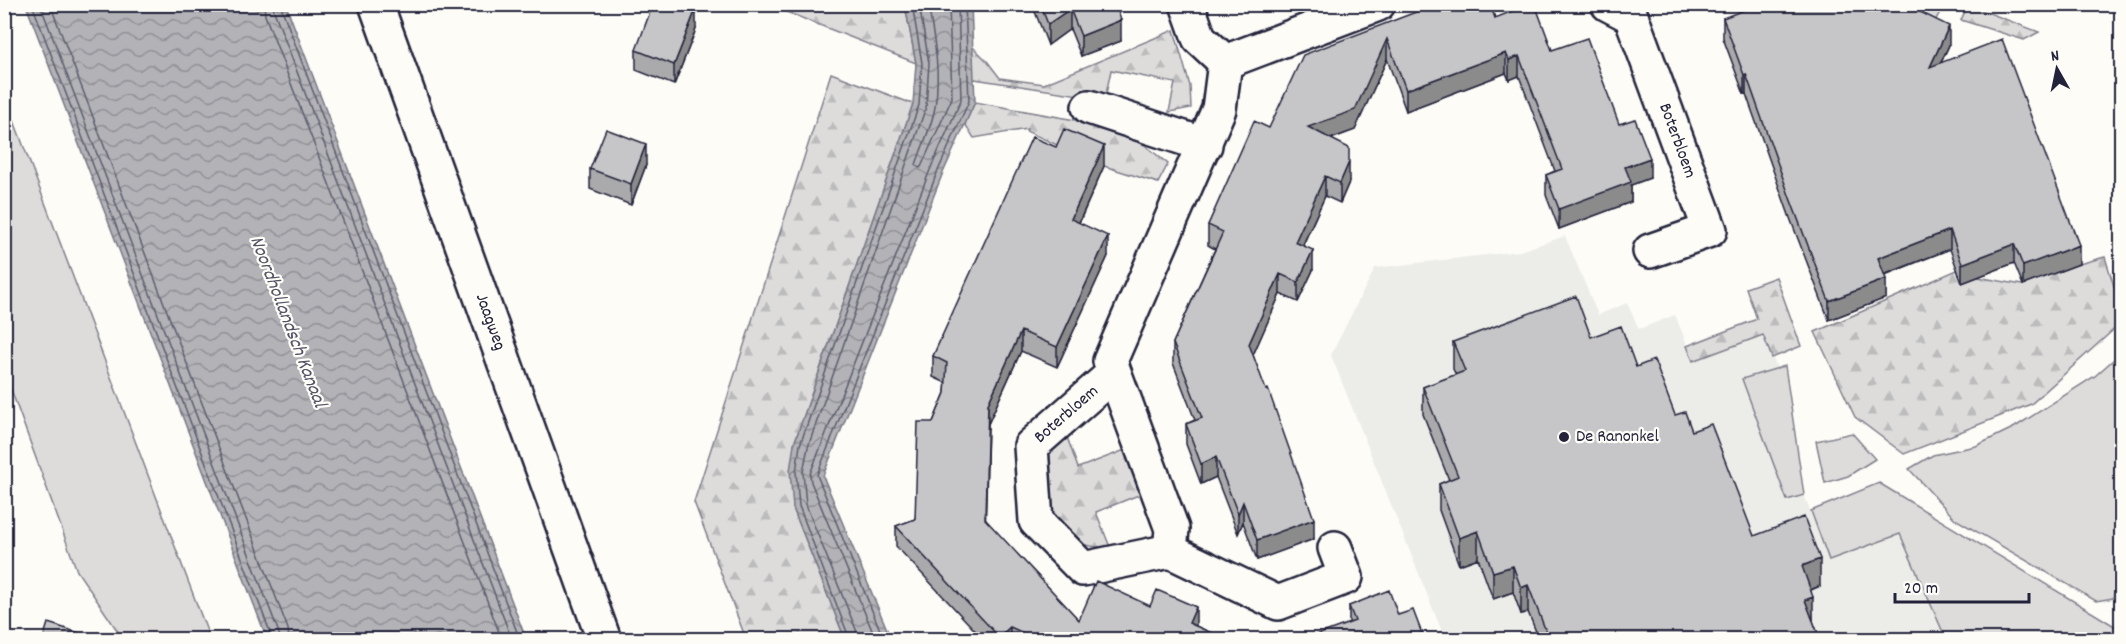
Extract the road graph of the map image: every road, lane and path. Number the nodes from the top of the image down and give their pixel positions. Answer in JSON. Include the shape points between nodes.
{"nodes":[{"id":1,"x":376,"y":4,"type":"edge"},
{"id":2,"x":1187,"y":4,"type":"edge"},
{"id":3,"x":1378,"y":4,"type":"edge"},
{"id":4,"x":1630,"y":8,"type":"edge"},
{"id":5,"x":1225,"y":62,"type":"junction"},
{"id":6,"x":1089,"y":107,"type":"dead end"},
{"id":7,"x":1205,"y":145,"type":"junction"},
{"id":8,"x":1650,"y":251,"type":"dead end"},
{"id":9,"x":1113,"y":374,"type":"junction"},
{"id":10,"x":1335,"y":548,"type":"dead end"},
{"id":11,"x":1170,"y":551,"type":"junction"},
{"id":12,"x":604,"y":639,"type":"edge"}],
"edges":[{"from":1,"to":12,"type":"street","name":"Jaagweg"},
{"from":2,"to":5,"type":"street","via":[[1199,38]]},
{"from":3,"to":5,"type":"street"},
{"from":4,"to":8,"type":"street","name":"Boterbloem","via":[[1710,230]]},
{"from":5,"to":7,"type":"street","name":"Boterbloem","via":[[1218,109]]},
{"from":6,"to":7,"type":"street"},
{"from":7,"to":9,"type":"street","name":"Boterbloem","via":[[1110,361]]},
{"from":9,"to":11,"type":"street","name":"Boterbloem","via":[[1172,529]]},
{"from":9,"to":11,"type":"street","name":"Boterbloem","via":[[1031,446],[1036,521],[1083,569]]},
{"from":10,"to":11,"type":"street","via":[[1346,577],[1278,603]]}]}
